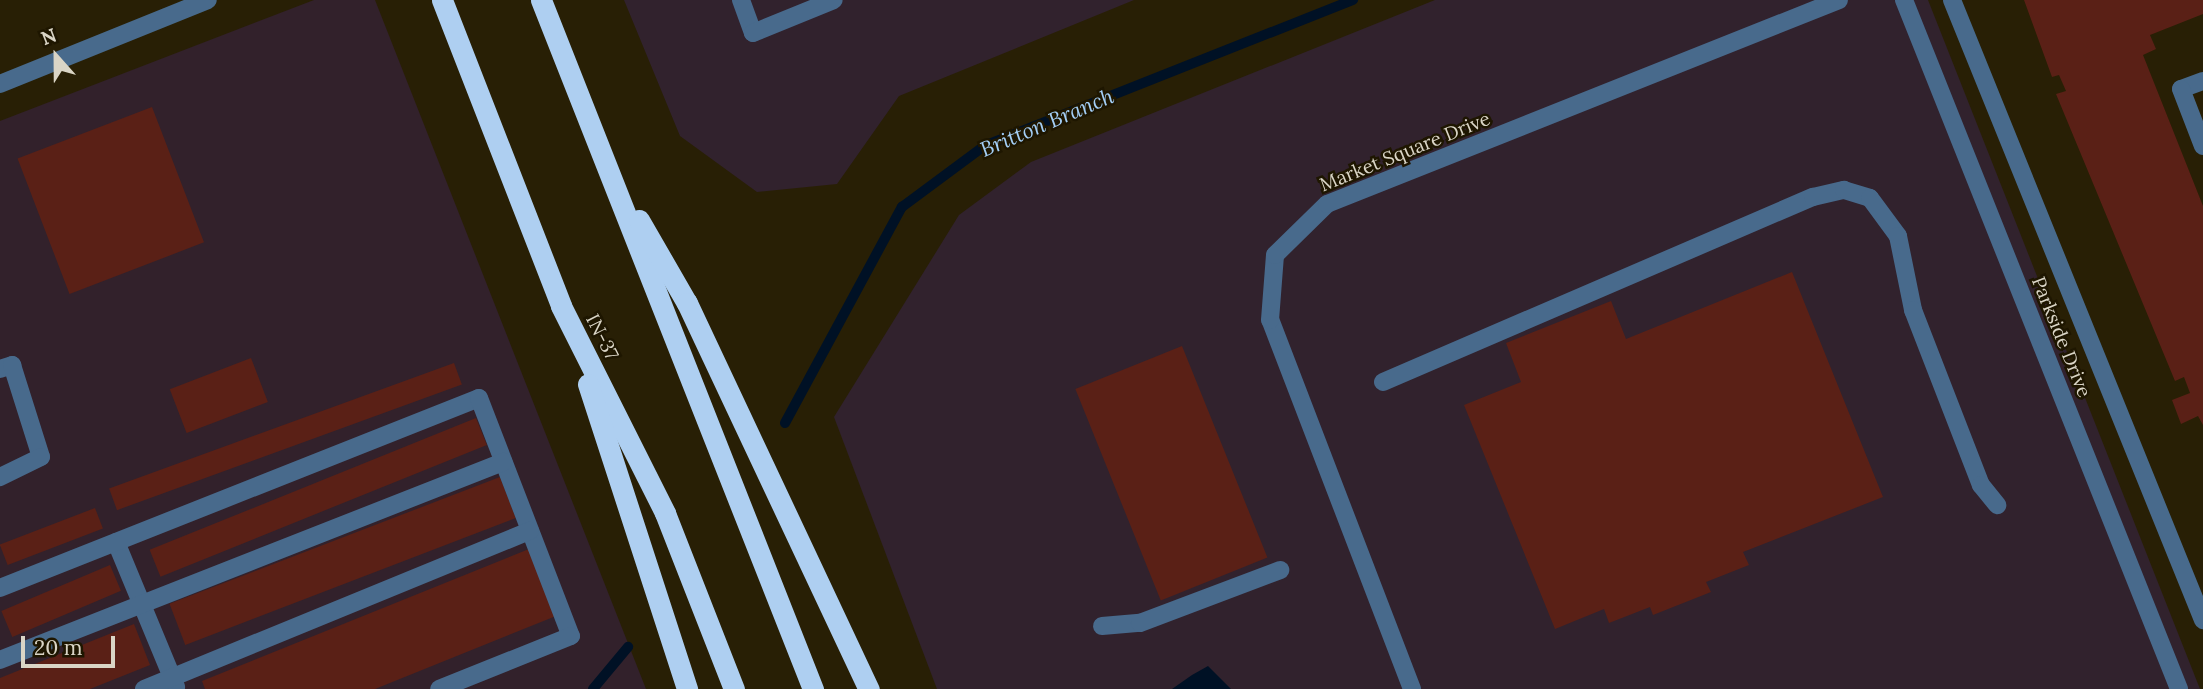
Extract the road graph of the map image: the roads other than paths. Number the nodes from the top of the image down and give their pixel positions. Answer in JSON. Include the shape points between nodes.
{"nodes":[{"id":1,"x":208,"y":0,"type":"edge"},
{"id":2,"x":436,"y":0,"type":"edge"},
{"id":3,"x":442,"y":0,"type":"edge"},
{"id":4,"x":541,"y":0,"type":"edge"},
{"id":5,"x":741,"y":0,"type":"edge"},
{"id":6,"x":834,"y":0,"type":"edge"},
{"id":7,"x":1839,"y":0,"type":"edge"},
{"id":8,"x":1904,"y":0,"type":"edge"},
{"id":9,"x":1952,"y":0,"type":"edge"},
{"id":10,"x":467,"y":71,"type":"junction"},
{"id":11,"x":2203,"y":81,"type":"edge"},
{"id":12,"x":0,"y":84,"type":"edge"},
{"id":13,"x":2203,"y":146,"type":"edge"},
{"id":14,"x":602,"y":155,"type":"junction"},
{"id":15,"x":561,"y":306,"type":"junction"},
{"id":16,"x":0,"y":369,"type":"edge"},
{"id":17,"x":1383,"y":382,"type":"dead end"},
{"id":18,"x":503,"y":462,"type":"junction"},
{"id":19,"x":0,"y":477,"type":"edge"},
{"id":20,"x":1997,"y":505,"type":"dead end"},
{"id":21,"x":530,"y":531,"type":"junction"},
{"id":22,"x":116,"y":542,"type":"junction"},
{"id":23,"x":1280,"y":570,"type":"dead end"},
{"id":24,"x":0,"y":587,"type":"edge"},
{"id":25,"x":142,"y":604,"type":"junction"},
{"id":26,"x":2203,"y":620,"type":"edge"},
{"id":27,"x":1102,"y":626,"type":"dead end"},
{"id":28,"x":0,"y":660,"type":"edge"},
{"id":29,"x":175,"y":683,"type":"edge"},
{"id":30,"x":144,"y":689,"type":"edge"},
{"id":31,"x":439,"y":689,"type":"edge"},
{"id":32,"x":687,"y":689,"type":"edge"},
{"id":33,"x":734,"y":689,"type":"edge"},
{"id":34,"x":813,"y":689,"type":"edge"},
{"id":35,"x":869,"y":689,"type":"edge"},
{"id":36,"x":1412,"y":689,"type":"edge"},
{"id":37,"x":2179,"y":689,"type":"edge"}],
"edges":[{"from":1,"to":12,"type":"street"},
{"from":2,"to":10,"type":"highway"},
{"from":3,"to":10,"type":"highway","name":"IN-37"},
{"from":4,"to":14,"type":"highway"},
{"from":5,"to":6,"type":"street","via":[[753,33]]},
{"from":7,"to":36,"type":"street","name":"Market Square Drive","via":[[1327,204],[1275,256],[1270,320]]},
{"from":8,"to":37,"type":"street","name":"Parkside Drive"},
{"from":9,"to":26,"type":"street","name":"Parkside Drive"},
{"from":10,"to":15,"type":"highway","name":"IN-37"},
{"from":11,"to":13,"type":"street","via":[[2182,89]]},
{"from":14,"to":34,"type":"highway"},
{"from":14,"to":35,"type":"highway","via":[[687,303]]},
{"from":15,"to":32,"type":"highway"},
{"from":15,"to":33,"type":"highway","name":"IN-37","via":[[665,513]]},
{"from":16,"to":19,"type":"street","via":[[12,365],[41,457]]},
{"from":17,"to":20,"type":"street","via":[[1813,197],[1844,190],[1870,198],[1898,236],[1913,310],[1981,485]]},
{"from":18,"to":21,"type":"street"},
{"from":18,"to":22,"type":"street","via":[[479,398]]},
{"from":18,"to":25,"type":"street"},
{"from":21,"to":29,"type":"street"},
{"from":21,"to":31,"type":"street","via":[[571,636]]},
{"from":22,"to":24,"type":"street"},
{"from":22,"to":25,"type":"street"},
{"from":23,"to":27,"type":"street","via":[[1140,624]]},
{"from":25,"to":28,"type":"street"},
{"from":25,"to":29,"type":"street"},
{"from":29,"to":30,"type":"street"}]}
